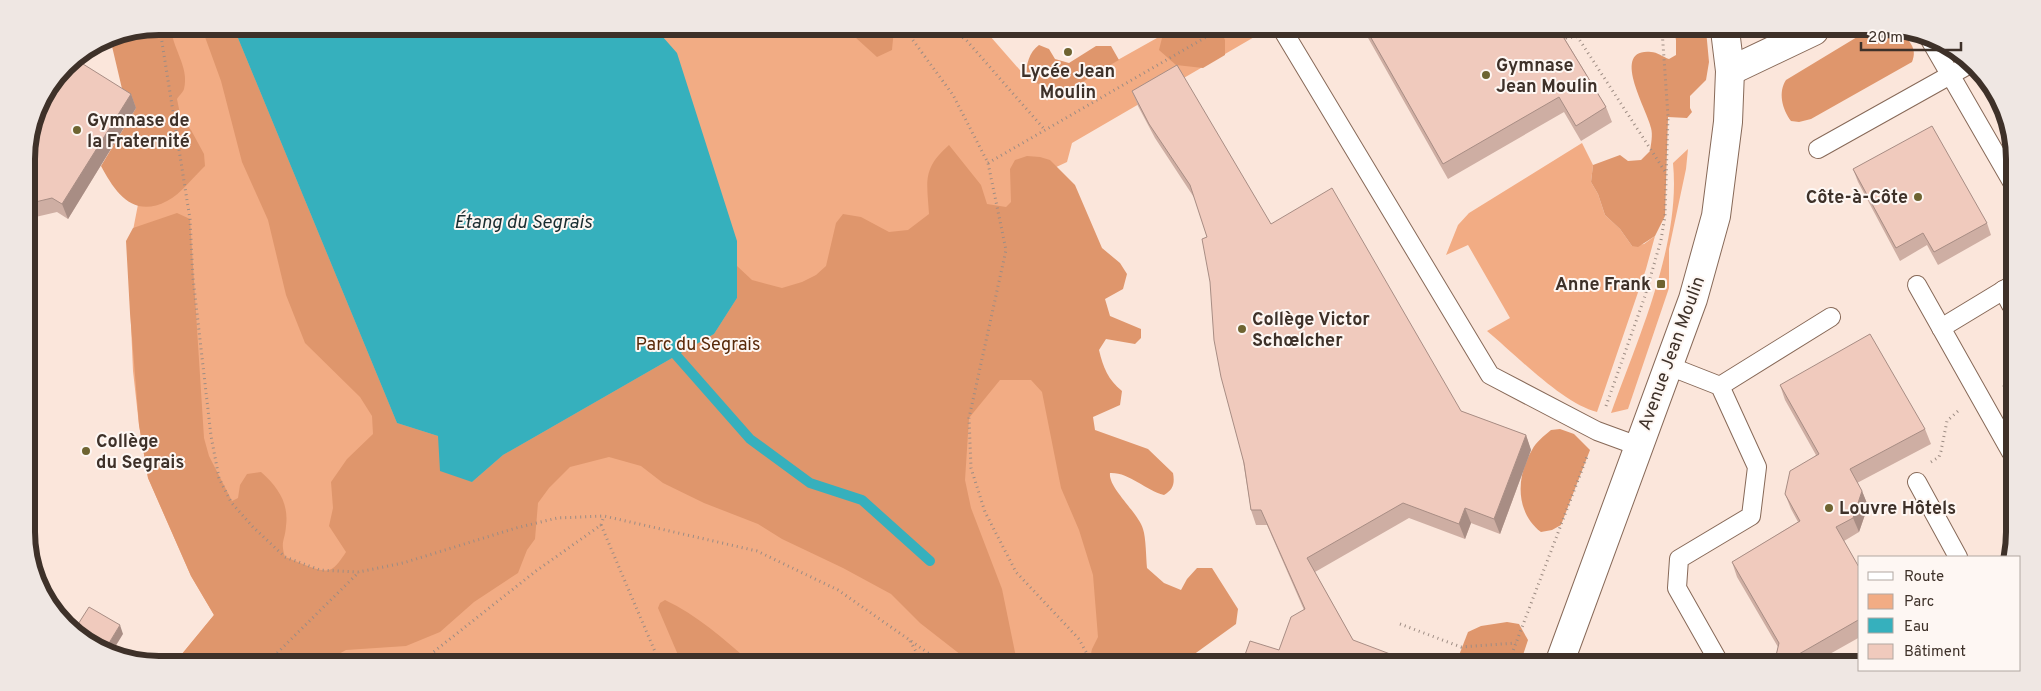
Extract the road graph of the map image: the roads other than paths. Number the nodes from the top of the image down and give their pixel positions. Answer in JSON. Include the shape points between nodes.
{"nodes":[{"id":1,"x":1286,"y":35,"type":"edge"},
{"id":2,"x":1726,"y":35,"type":"edge"},
{"id":3,"x":1806,"y":35,"type":"edge"},
{"id":4,"x":1934,"y":47,"type":"edge"},
{"id":5,"x":1965,"y":67,"type":"edge"},
{"id":6,"x":1730,"y":71,"type":"junction"},
{"id":7,"x":1950,"y":76,"type":"junction"},
{"id":8,"x":1818,"y":149,"type":"dead end"},
{"id":9,"x":2006,"y":172,"type":"edge"},
{"id":10,"x":1917,"y":285,"type":"dead end"},
{"id":11,"x":2006,"y":296,"type":"edge"},
{"id":12,"x":1831,"y":317,"type":"dead end"},
{"id":13,"x":1941,"y":328,"type":"junction"},
{"id":14,"x":1669,"y":366,"type":"junction"},
{"id":15,"x":1720,"y":386,"type":"junction"},
{"id":16,"x":2006,"y":443,"type":"edge"},
{"id":17,"x":1638,"y":446,"type":"junction"},
{"id":18,"x":1917,"y":482,"type":"road end"},
{"id":19,"x":1957,"y":556,"type":"edge"},
{"id":20,"x":1562,"y":656,"type":"edge"},
{"id":21,"x":1715,"y":656,"type":"edge"}],
"edges":[{"from":1,"to":17,"type":"lane","via":[[1490,375],[1597,431]]},
{"from":2,"to":6,"type":"street","name":"Avenue Jean Moulin"},
{"from":3,"to":6,"type":"street"},
{"from":4,"to":7,"type":"lane"},
{"from":5,"to":7,"type":"lane"},
{"from":6,"to":14,"type":"street","name":"Avenue Jean Moulin","via":[[1728,122],[1716,216],[1693,299]]},
{"from":7,"to":8,"type":"lane"},
{"from":7,"to":9,"type":"lane"},
{"from":10,"to":13,"type":"lane"},
{"from":11,"to":13,"type":"lane"},
{"from":12,"to":15,"type":"lane"},
{"from":13,"to":16,"type":"lane"},
{"from":14,"to":15,"type":"lane"},
{"from":14,"to":17,"type":"street","name":"Avenue Jean Moulin"},
{"from":15,"to":21,"type":"lane","via":[[1757,467],[1751,516],[1679,558],[1677,588]]},
{"from":17,"to":20,"type":"street","name":"Avenue Jean Moulin"},
{"from":18,"to":19,"type":"lane"}]}
